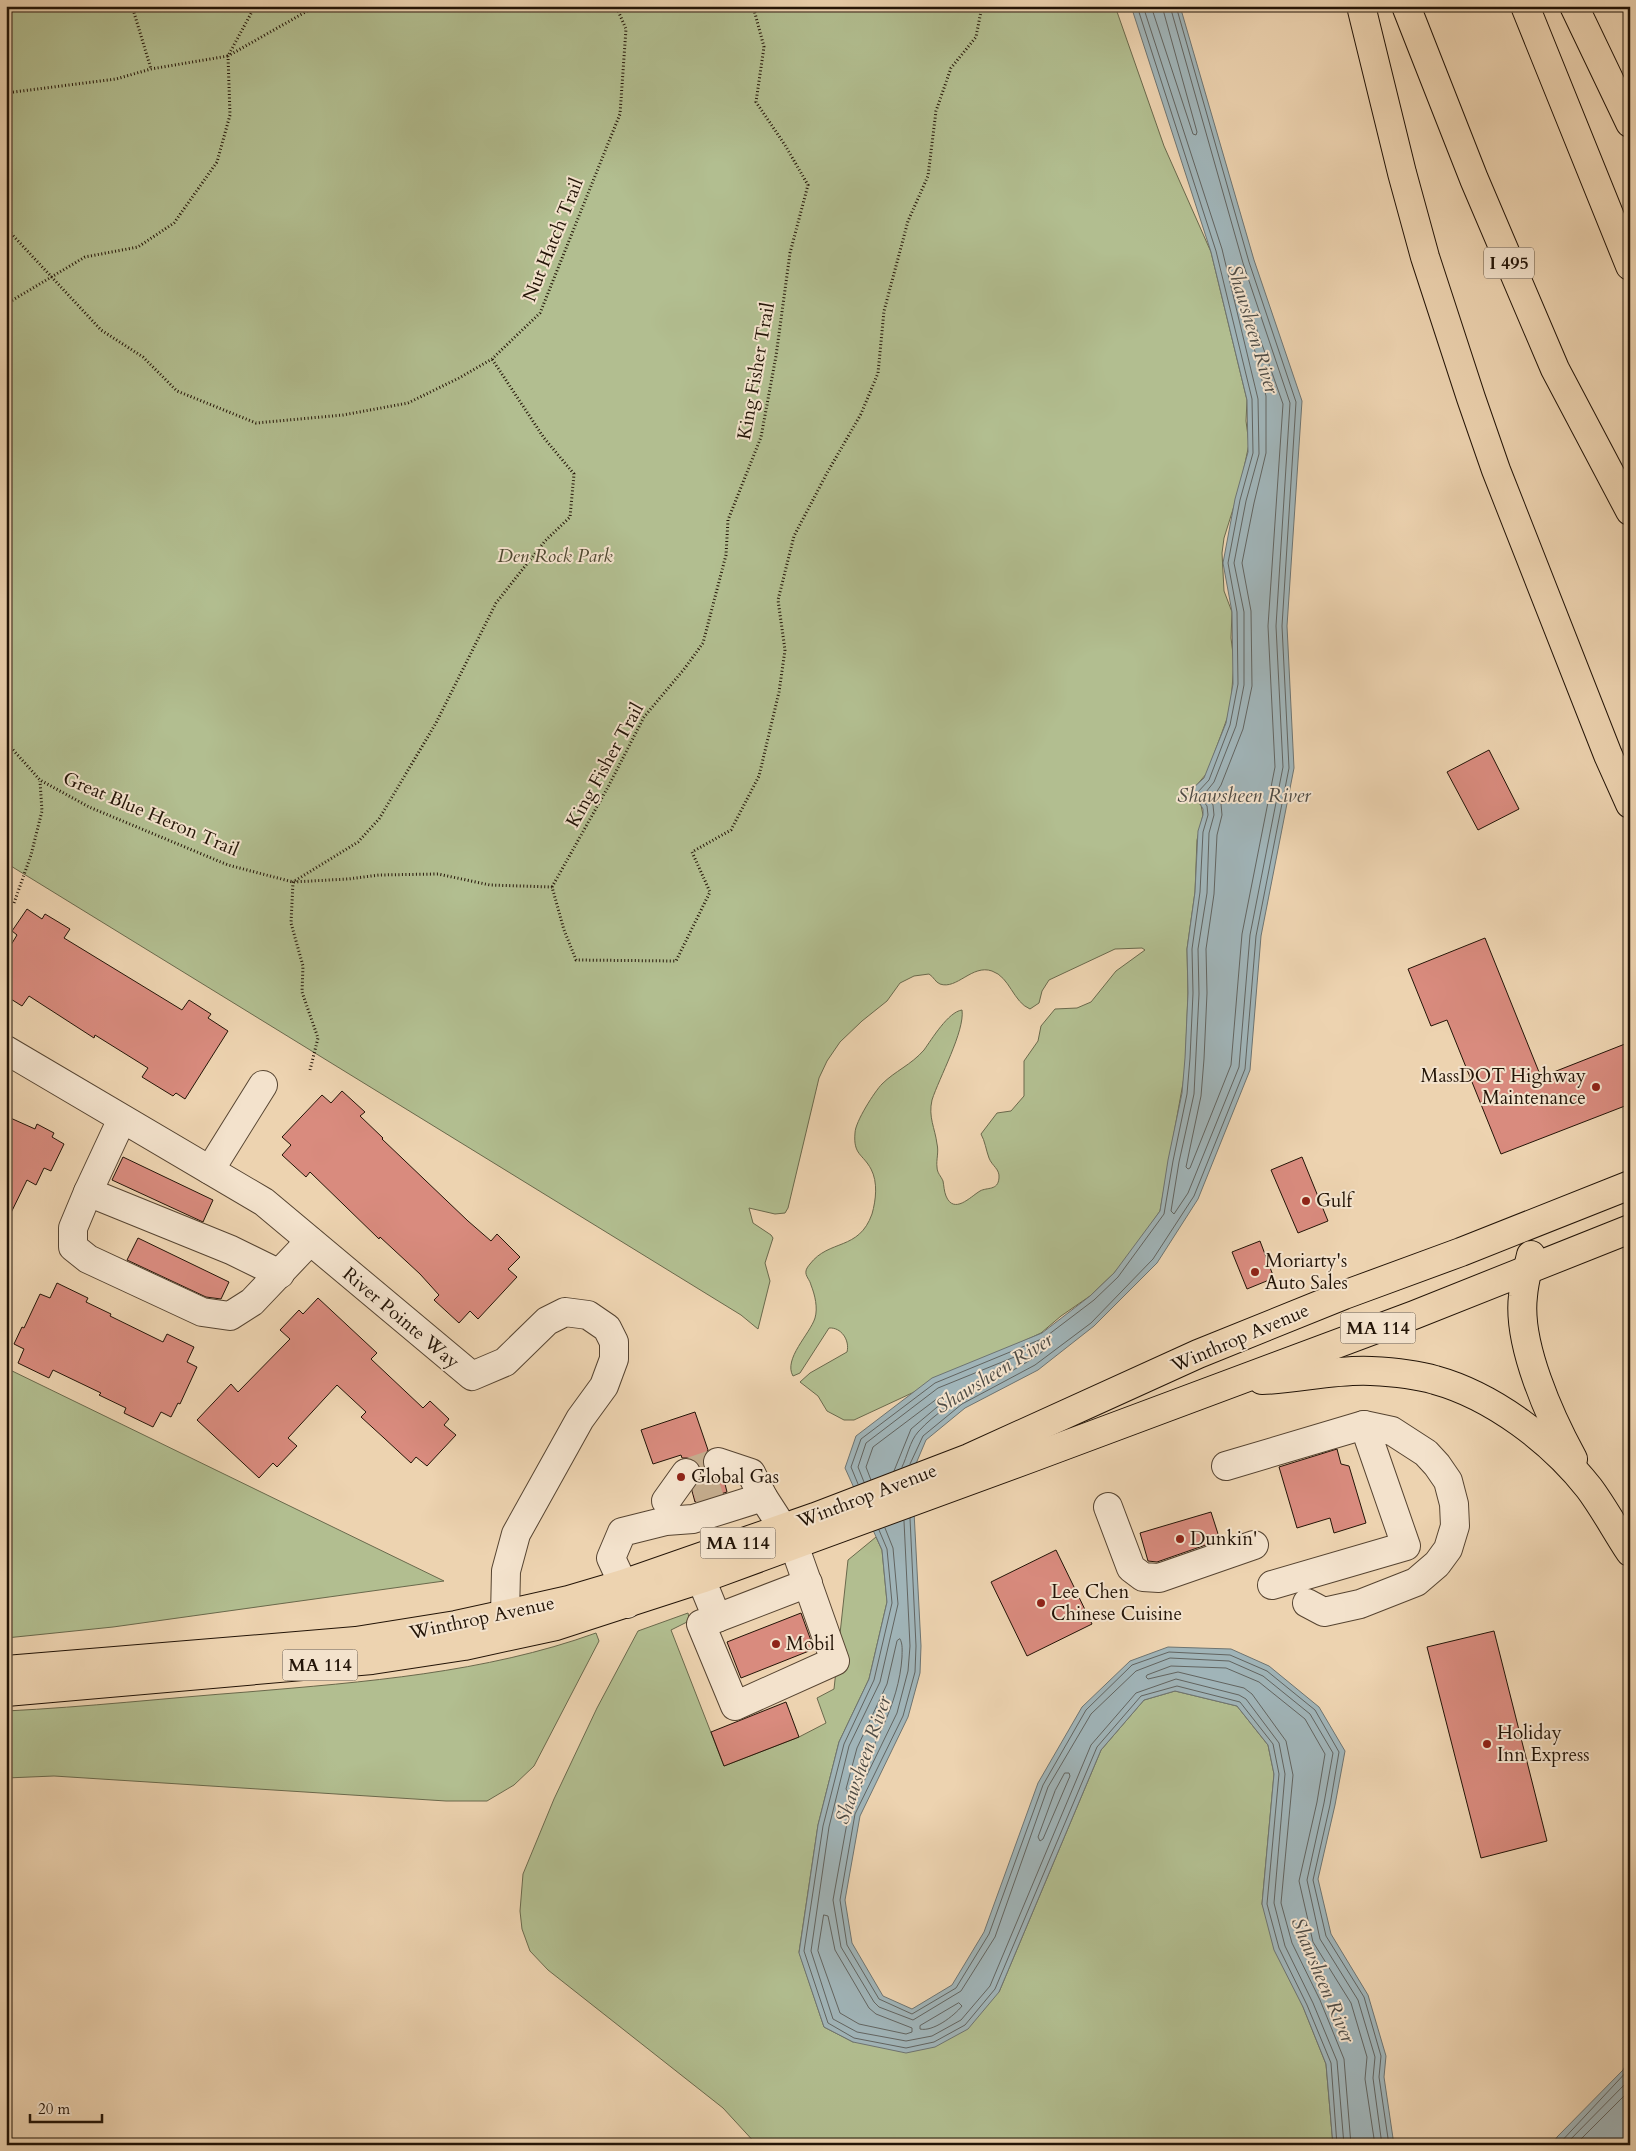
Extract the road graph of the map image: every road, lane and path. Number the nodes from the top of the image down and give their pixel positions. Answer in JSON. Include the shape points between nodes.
{"nodes":[{"id":1,"x":132,"y":6,"type":"edge"},
{"id":2,"x":255,"y":6,"type":"edge"},
{"id":3,"x":316,"y":6,"type":"edge"},
{"id":4,"x":616,"y":6,"type":"edge"},
{"id":5,"x":753,"y":6,"type":"edge"},
{"id":6,"x":982,"y":6,"type":"edge"},
{"id":7,"x":1361,"y":6,"type":"edge"},
{"id":8,"x":1406,"y":6,"type":"edge"},
{"id":9,"x":1525,"y":6,"type":"edge"},
{"id":10,"x":1574,"y":6,"type":"edge"},
{"id":11,"x":228,"y":56,"type":"junction"},
{"id":12,"x":151,"y":68,"type":"junction"},
{"id":13,"x":6,"y":93,"type":"edge"},
{"id":14,"x":1630,"y":123,"type":"edge"},
{"id":15,"x":6,"y":228,"type":"edge"},
{"id":16,"x":1630,"y":266,"type":"edge"},
{"id":17,"x":52,"y":276,"type":"junction"},
{"id":18,"x":6,"y":304,"type":"edge"},
{"id":19,"x":492,"y":359,"type":"junction"},
{"id":20,"x":1630,"y":511,"type":"edge"},
{"id":21,"x":6,"y":742,"type":"edge"},
{"id":22,"x":40,"y":780,"type":"junction"},
{"id":23,"x":1630,"y":804,"type":"edge"},
{"id":24,"x":293,"y":882,"type":"junction"},
{"id":25,"x":552,"y":888,"type":"junction"},
{"id":26,"x":14,"y":903,"type":"dead end"},
{"id":27,"x":6,"y":1050,"type":"edge"},
{"id":28,"x":310,"y":1070,"type":"dead end"},
{"id":29,"x":263,"y":1085,"type":"dead end"},
{"id":30,"x":122,"y":1119,"type":"junction"},
{"id":31,"x":210,"y":1170,"type":"junction"},
{"id":32,"x":1630,"y":1185,"type":"edge"},
{"id":33,"x":88,"y":1192,"type":"junction"},
{"id":34,"x":1541,"y":1221,"type":"junction"},
{"id":35,"x":1630,"y":1229,"type":"edge"},
{"id":36,"x":310,"y":1241,"type":"junction"},
{"id":37,"x":1528,"y":1269,"type":"junction"},
{"id":38,"x":280,"y":1274,"type":"junction"},
{"id":39,"x":1228,"y":1385,"type":"junction"},
{"id":40,"x":1364,"y":1424,"type":"junction"},
{"id":41,"x":1226,"y":1466,"type":"dead end"},
{"id":42,"x":724,"y":1481,"type":"tunnel mouth"},
{"id":43,"x":1584,"y":1483,"type":"junction"},
{"id":44,"x":924,"y":1486,"type":"junction"},
{"id":45,"x":763,"y":1497,"type":"junction"},
{"id":46,"x":687,"y":1500,"type":"junction"},
{"id":47,"x":1108,"y":1507,"type":"dead end"},
{"id":48,"x":622,"y":1532,"type":"junction"},
{"id":49,"x":789,"y":1536,"type":"junction"},
{"id":50,"x":1254,"y":1545,"type":"dead end"},
{"id":51,"x":1630,"y":1552,"type":"edge"},
{"id":52,"x":698,"y":1569,"type":"junction"},
{"id":53,"x":808,"y":1583,"type":"junction"},
{"id":54,"x":625,"y":1594,"type":"junction"},
{"id":55,"x":717,"y":1618,"type":"junction"},
{"id":56,"x":506,"y":1626,"type":"junction"},
{"id":57,"x":6,"y":1670,"type":"edge"},
{"id":58,"x":6,"y":1692,"type":"edge"}],
"edges":[{"from":1,"to":12,"type":"path"},
{"from":2,"to":11,"type":"path"},
{"from":3,"to":11,"type":"path"},
{"from":4,"to":19,"type":"path","name":"Nut Hatch Trail","via":[[626,29],[620,114],[540,313]]},
{"from":5,"to":25,"type":"path","name":"King Fisher Trail","via":[[764,47],[756,102],[808,185],[790,253],[761,437],[728,520],[726,555],[703,643],[644,717]]},
{"from":6,"to":25,"type":"path","via":[[976,37],[951,68],[936,112],[928,176],[908,221],[884,311],[878,373],[861,414],[794,536],[778,600],[785,650],[779,692],[758,776],[731,830],[692,852],[710,892],[676,961],[576,960]]},
{"from":7,"to":23,"type":"highway","via":[[1425,257],[1471,398],[1541,585]]},
{"from":8,"to":20,"type":"highway","number":"I 495","via":[[1474,179],[1555,368]]},
{"from":9,"to":16,"type":"highway"},
{"from":10,"to":14,"type":"highway"},
{"from":11,"to":12,"type":"path"},
{"from":11,"to":17,"type":"path","via":[[230,115],[217,162],[174,223],[138,247],[85,257]]},
{"from":12,"to":13,"type":"path","via":[[116,79]]},
{"from":15,"to":17,"type":"path","name":"Nut Hatch Trail"},
{"from":17,"to":18,"type":"path"},
{"from":17,"to":19,"type":"path","name":"Nut Hatch Trail","via":[[101,330],[143,358],[177,391],[256,422],[343,416],[408,403]]},
{"from":19,"to":24,"type":"path","via":[[544,438],[574,474],[570,518],[545,541],[496,603],[436,723],[379,819],[358,842]]},
{"from":21,"to":22,"type":"path","name":"Great Blue Heron Trail"},
{"from":22,"to":24,"type":"path","name":"Great Blue Heron Trail","via":[[89,806],[228,865]]},
{"from":22,"to":26,"type":"path","via":[[42,811],[32,855]]},
{"from":24,"to":25,"type":"path","name":"Great Blue Heron Trail","via":[[438,874],[490,885]]},
{"from":24,"to":28,"type":"path","via":[[291,924],[303,966],[302,992],[318,1038]]},
{"from":27,"to":30,"type":"street","name":"River Pointe Way"},
{"from":29,"to":31,"type":"street"},
{"from":30,"to":31,"type":"street","name":"River Pointe Way"},
{"from":30,"to":33,"type":"street"},
{"from":31,"to":36,"type":"street","name":"River Pointe Way","via":[[264,1202]]},
{"from":32,"to":34,"type":"highway","name":"Winthrop Avenue","number":"MA 114"},
{"from":33,"to":38,"type":"street","via":[[231,1250]]},
{"from":33,"to":38,"type":"street","via":[[73,1228],[73,1247],[88,1259],[202,1312],[230,1316],[252,1302]]},
{"from":34,"to":37,"type":"highway"},
{"from":34,"to":44,"type":"highway","name":"Winthrop Avenue","number":"MA 114","via":[[1198,1354],[969,1458]]},
{"from":35,"to":37,"type":"highway","name":"Winthrop Avenue","number":"MA 114"},
{"from":36,"to":38,"type":"street"},
{"from":36,"to":56,"type":"street","name":"River Pointe Way","via":[[472,1376],[505,1362],[547,1321],[565,1312],[588,1315],[607,1328],[614,1342],[614,1359],[604,1386],[580,1419],[516,1534],[506,1571]]},
{"from":37,"to":39,"type":"highway","name":"Winthrop Avenue","number":"MA 114"},
{"from":37,"to":43,"type":"highway","via":[[1522,1297],[1524,1330],[1546,1402]]},
{"from":39,"to":43,"type":"highway","via":[[1342,1371],[1370,1371],[1435,1380],[1476,1396],[1514,1419],[1545,1442]]},
{"from":39,"to":44,"type":"highway","name":"Winthrop Avenue","number":"MA 114"},
{"from":40,"to":40,"type":"street","via":[[1406,1546],[1288,1598],[1395,1574],[1428,1548],[1436,1531],[1435,1499],[1420,1469]]},
{"from":40,"to":41,"type":"street"},
{"from":42,"to":45,"type":"street","via":[[751,1473]]},
{"from":43,"to":51,"type":"highway"},
{"from":44,"to":49,"type":"highway","name":"Winthrop Avenue","number":"MA 114"},
{"from":45,"to":46,"type":"street"},
{"from":45,"to":49,"type":"street"},
{"from":46,"to":48,"type":"street"},
{"from":46,"to":48,"type":"street","via":[[666,1520]]},
{"from":47,"to":50,"type":"street","via":[[1131,1568],[1143,1577],[1159,1578]]},
{"from":48,"to":54,"type":"street","via":[[611,1558]]},
{"from":49,"to":52,"type":"highway","name":"Winthrop Avenue","number":"MA 114"},
{"from":49,"to":53,"type":"street"},
{"from":52,"to":54,"type":"highway","name":"Winthrop Avenue","number":"MA 114"},
{"from":52,"to":55,"type":"street"},
{"from":53,"to":55,"type":"street"},
{"from":53,"to":55,"type":"street","via":[[835,1660],[735,1706],[701,1624]]},
{"from":54,"to":56,"type":"highway","name":"Winthrop Avenue","number":"MA 114"},
{"from":56,"to":57,"type":"highway","name":"Winthrop Avenue","number":"MA 114"},
{"from":56,"to":58,"type":"highway","name":"Winthrop Avenue","number":"MA 114","via":[[454,1648],[372,1660]]}]}
